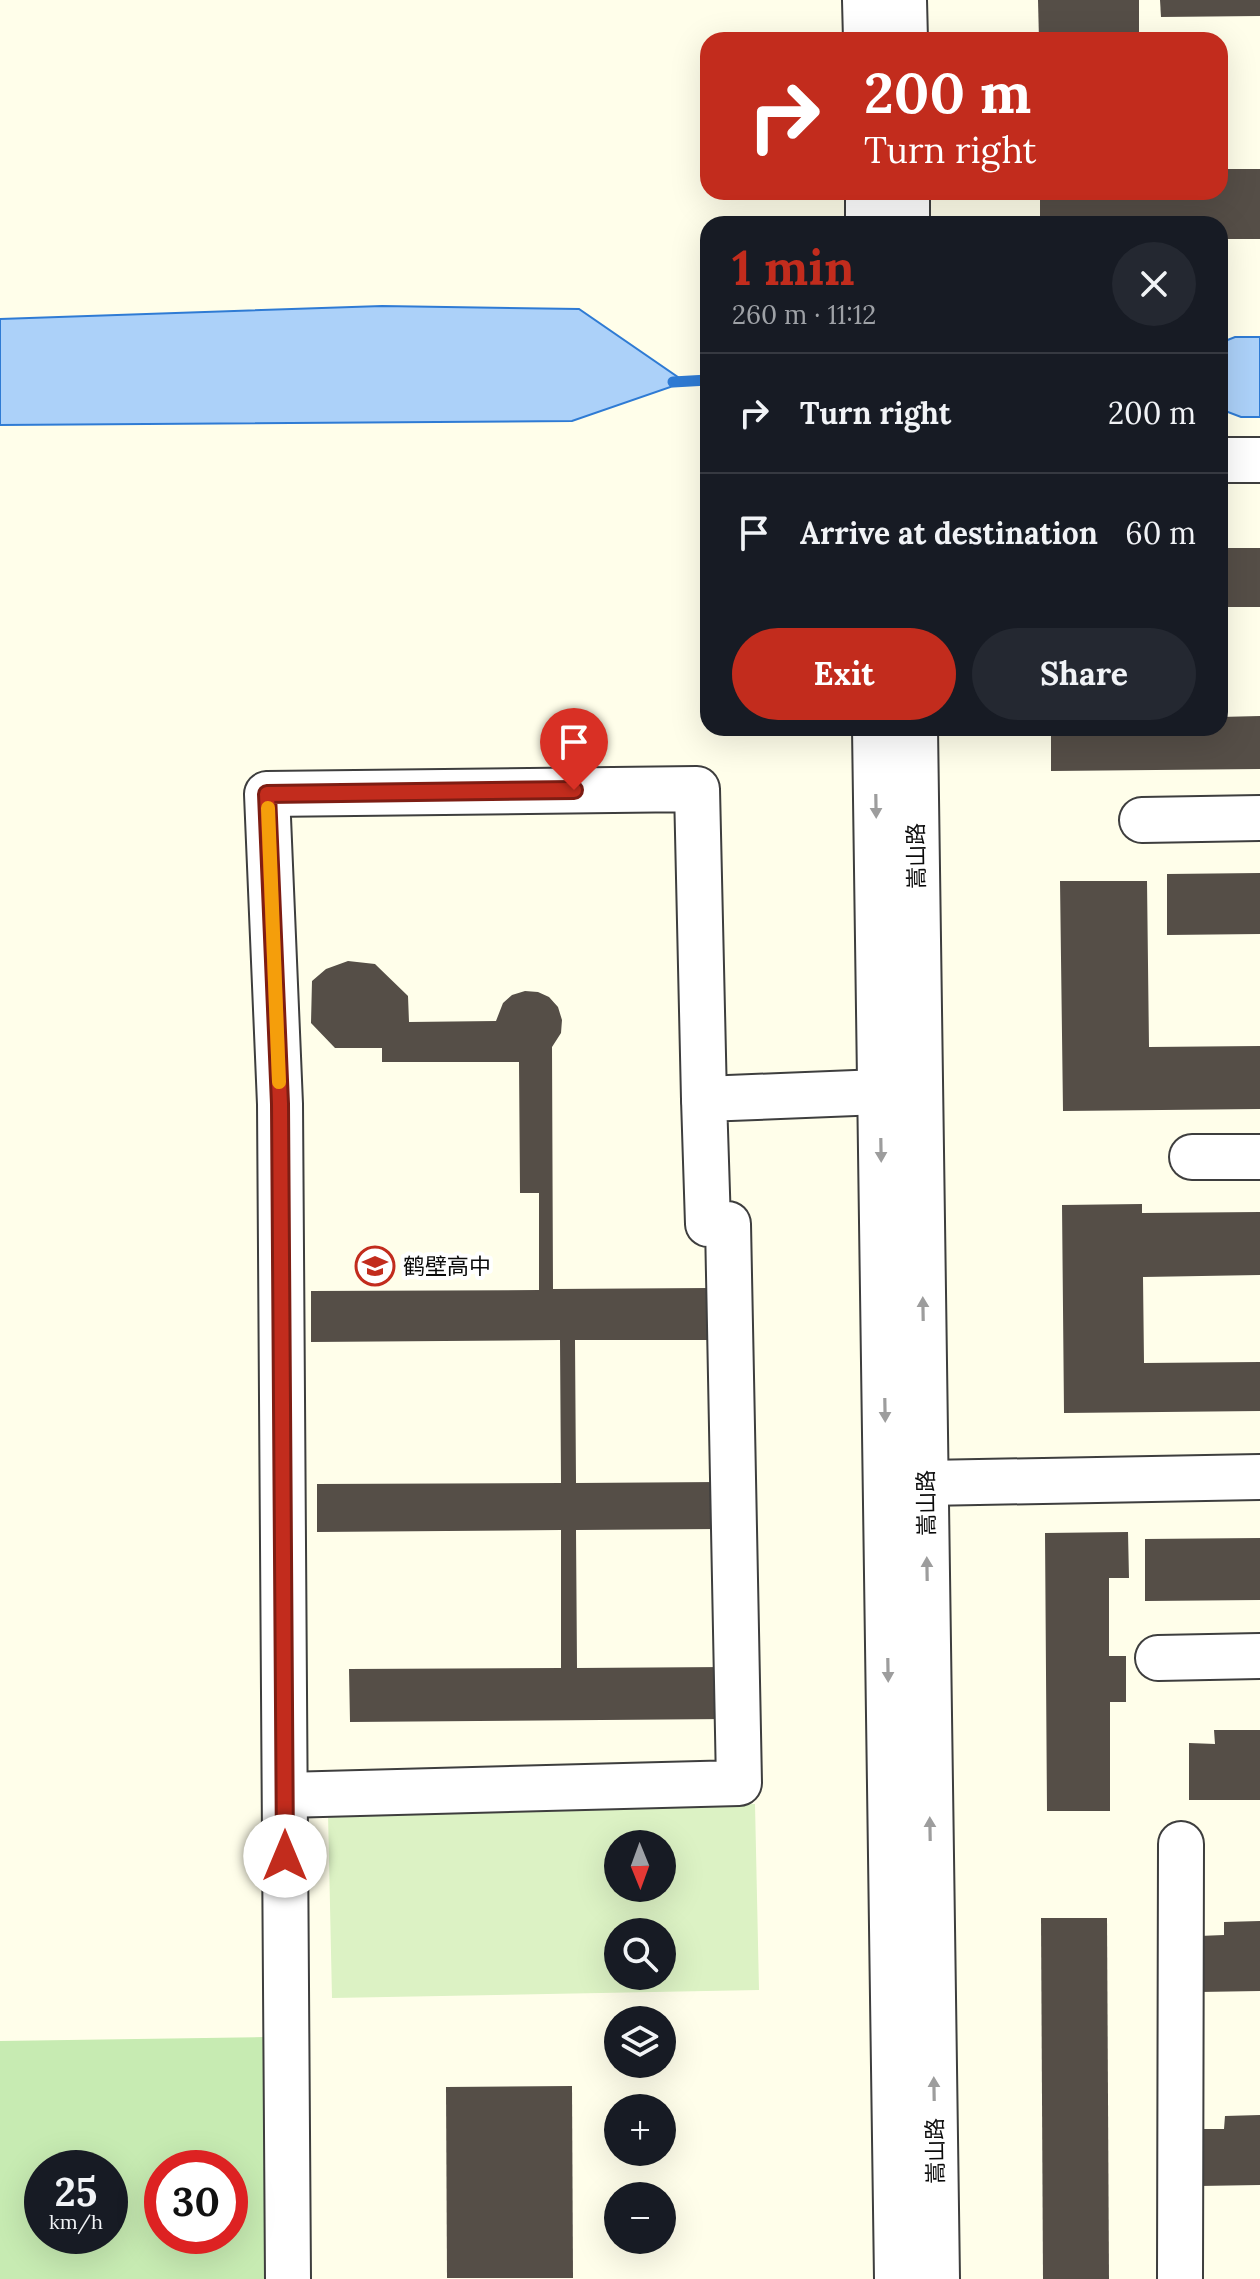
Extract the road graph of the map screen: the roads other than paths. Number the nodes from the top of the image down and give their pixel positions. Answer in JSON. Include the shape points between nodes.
{"nodes":[{"id":1,"x":865,"y":0,"type":"edge"},
{"id":2,"x":904,"y":0,"type":"edge"},
{"id":3,"x":866,"y":32,"type":"edge"},
{"id":4,"x":905,"y":32,"type":"edge"},
{"id":5,"x":1228,"y":460,"type":"edge"},
{"id":6,"x":1260,"y":460,"type":"edge"},
{"id":7,"x":875,"y":736,"type":"edge"},
{"id":8,"x":915,"y":736,"type":"edge"},
{"id":9,"x":1260,"y":818,"type":"edge"},
{"id":10,"x":1142,"y":820,"type":"dead end"},
{"id":11,"x":880,"y":1092,"type":"junction"},
{"id":12,"x":704,"y":1099,"type":"junction"},
{"id":13,"x":1192,"y":1157,"type":"dead end"},
{"id":14,"x":1260,"y":1157,"type":"edge"},
{"id":15,"x":1260,"y":1477,"type":"edge"},
{"id":16,"x":926,"y":1483,"type":"junction"},
{"id":17,"x":1260,"y":1656,"type":"edge"},
{"id":18,"x":1158,"y":1658,"type":"dead end"},
{"id":19,"x":285,"y":1795,"type":"junction"},
{"id":20,"x":1181,"y":1844,"type":"dead end"},
{"id":21,"x":288,"y":2279,"type":"edge"},
{"id":22,"x":897,"y":2279,"type":"edge"},
{"id":23,"x":937,"y":2279,"type":"edge"},
{"id":24,"x":1180,"y":2279,"type":"edge"}],
"edges":[{"from":1,"to":3,"type":"street"},
{"from":2,"to":4,"type":"street"},
{"from":5,"to":6,"type":"street"},
{"from":7,"to":11,"type":"street","name":"嵩山路","one_way":true},
{"from":16,"to":8,"type":"street","name":"嵩山路","one_way":true},
{"from":9,"to":10,"type":"street"},
{"from":11,"to":12,"type":"street"},
{"from":11,"to":22,"type":"street","name":"嵩山路","one_way":true},
{"from":12,"to":19,"type":"street","via":[[708,1224],[728,1224],[739,1783]]},
{"from":12,"to":19,"type":"street","via":[[697,789],[267,794],[280,1104]]},
{"from":13,"to":14,"type":"street"},
{"from":15,"to":16,"type":"street"},
{"from":23,"to":16,"type":"street","name":"嵩山路","one_way":true},
{"from":17,"to":18,"type":"street"},
{"from":19,"to":21,"type":"street"},
{"from":20,"to":24,"type":"street"}]}
